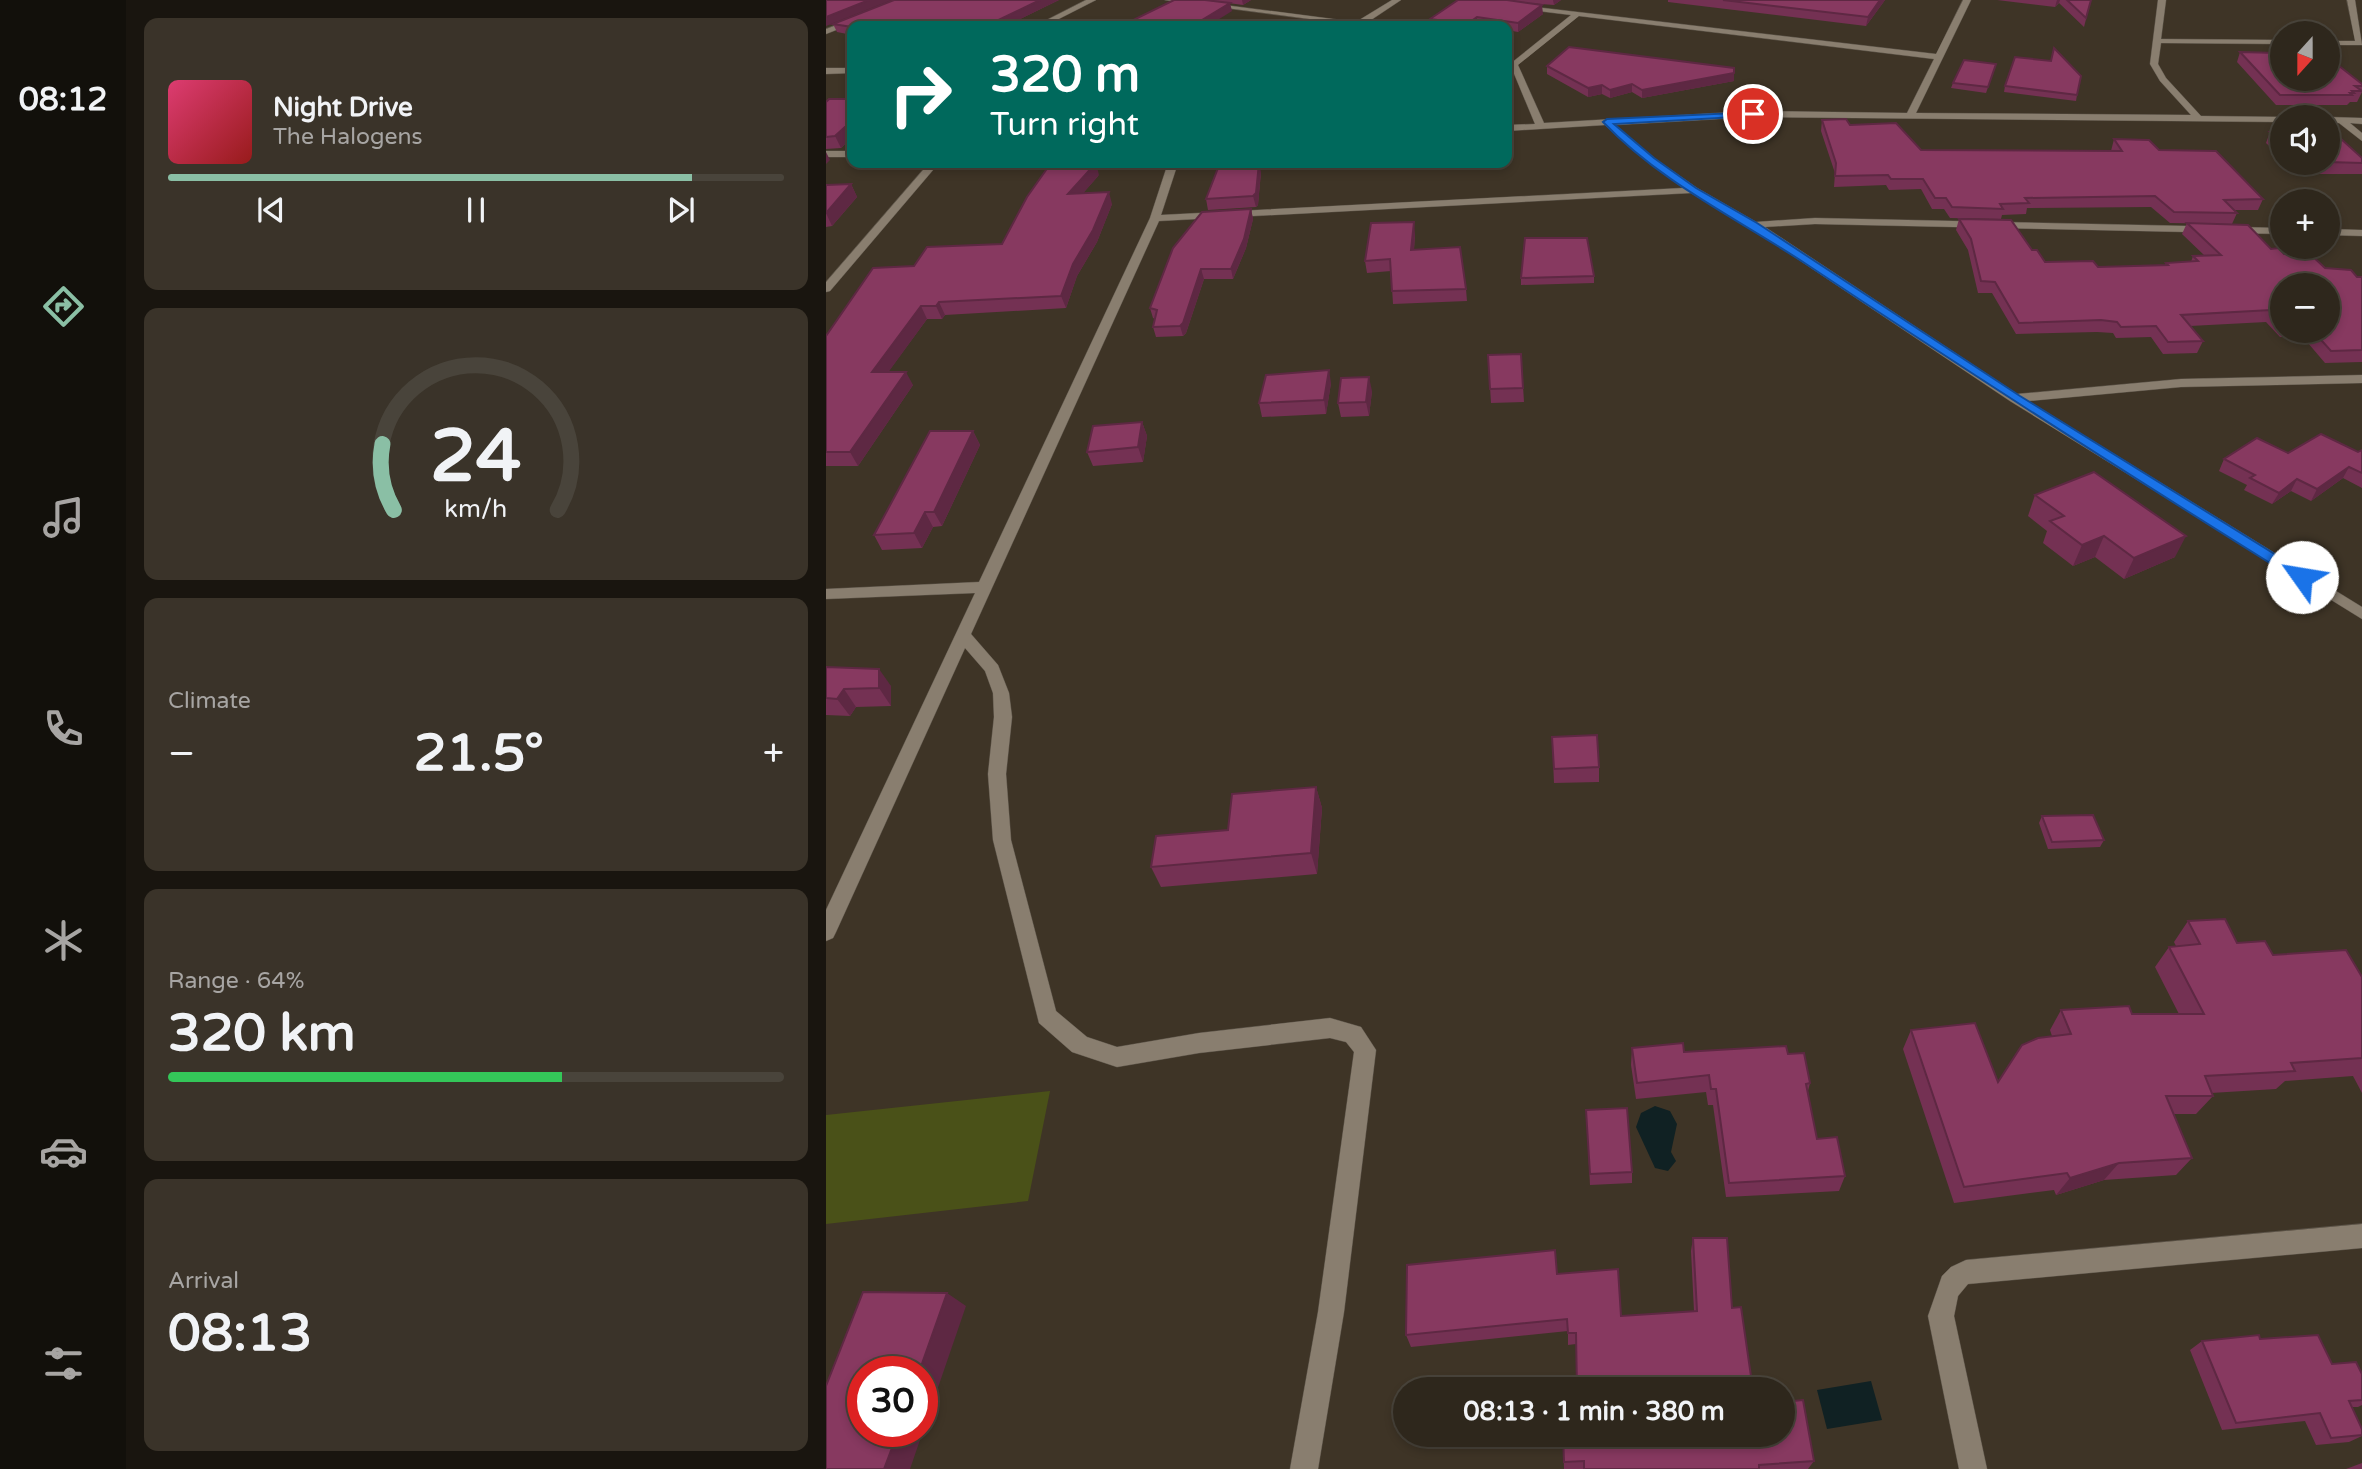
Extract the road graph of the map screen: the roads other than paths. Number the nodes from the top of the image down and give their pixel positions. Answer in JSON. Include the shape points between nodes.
{"nodes":[{"id":1,"x":1092,"y":0,"type":"edge"},
{"id":2,"x":1169,"y":0,"type":"edge"},
{"id":3,"x":1397,"y":0,"type":"edge"},
{"id":4,"x":1967,"y":0,"type":"edge"},
{"id":5,"x":2162,"y":0,"type":"edge"},
{"id":6,"x":2351,"y":0,"type":"edge"},
{"id":7,"x":1508,"y":5,"type":"edge"},
{"id":8,"x":1577,"y":14,"type":"junction"},
{"id":9,"x":869,"y":15,"type":"edge"},
{"id":10,"x":854,"y":21,"type":"edge"},
{"id":11,"x":1049,"y":21,"type":"edge"},
{"id":12,"x":1328,"y":21,"type":"edge"},
{"id":13,"x":1364,"y":21,"type":"edge"},
{"id":14,"x":847,"y":24,"type":"edge"},
{"id":15,"x":826,"y":32,"type":"edge"},
{"id":16,"x":2156,"y":41,"type":"junction"},
{"id":17,"x":2270,"y":42,"type":"edge"},
{"id":18,"x":2340,"y":43,"type":"edge"},
{"id":19,"x":2361,"y":43,"type":"edge"},
{"id":20,"x":1938,"y":57,"type":"junction"},
{"id":21,"x":1512,"y":66,"type":"edge"},
{"id":22,"x":1512,"y":69,"type":"edge"},
{"id":23,"x":826,"y":71,"type":"edge"},
{"id":24,"x":847,"y":71,"type":"edge"},
{"id":25,"x":1910,"y":115,"type":"junction"},
{"id":26,"x":2198,"y":118,"type":"junction"},
{"id":27,"x":2270,"y":119,"type":"edge"},
{"id":28,"x":2341,"y":120,"type":"joint"},
{"id":29,"x":2362,"y":121,"type":"edge"},
{"id":30,"x":1607,"y":122,"type":"junction"},
{"id":31,"x":1541,"y":126,"type":"junction"},
{"id":32,"x":1512,"y":128,"type":"edge"},
{"id":33,"x":2362,"y":138,"type":"edge"},
{"id":34,"x":826,"y":154,"type":"edge"},
{"id":35,"x":847,"y":154,"type":"edge"},
{"id":36,"x":930,"y":168,"type":"edge"},
{"id":37,"x":1171,"y":168,"type":"edge"},
{"id":38,"x":1693,"y":190,"type":"junction"},
{"id":39,"x":1155,"y":218,"type":"junction"},
{"id":40,"x":1754,"y":225,"type":"junction"},
{"id":41,"x":2270,"y":231,"type":"edge"},
{"id":42,"x":2340,"y":232,"type":"edge"},
{"id":43,"x":2362,"y":233,"type":"edge"},
{"id":44,"x":826,"y":289,"type":"edge"},
{"id":45,"x":2362,"y":379,"type":"edge"},
{"id":46,"x":2015,"y":398,"type":"junction"},
{"id":47,"x":985,"y":587,"type":"junction"},
{"id":48,"x":826,"y":594,"type":"edge"},
{"id":49,"x":2362,"y":614,"type":"edge"},
{"id":50,"x":963,"y":635,"type":"junction"},
{"id":51,"x":826,"y":932,"type":"edge"},
{"id":52,"x":2362,"y":1236,"type":"edge"},
{"id":53,"x":1304,"y":1469,"type":"edge"},
{"id":54,"x":1973,"y":1469,"type":"edge"}],
"edges":[{"from":1,"to":11,"type":"street"},
{"from":2,"to":12,"type":"street"},
{"from":3,"to":13,"type":"street"},
{"from":4,"to":20,"type":"street"},
{"from":5,"to":16,"type":"street"},
{"from":6,"to":19,"type":"street"},
{"from":7,"to":8,"type":"street"},
{"from":8,"to":20,"type":"street"},
{"from":8,"to":21,"type":"street"},
{"from":9,"to":10,"type":"street"},
{"from":14,"to":15,"type":"street"},
{"from":16,"to":17,"type":"street"},
{"from":16,"to":26,"type":"street","via":[[2157,71]]},
{"from":18,"to":19,"type":"street"},
{"from":20,"to":25,"type":"street"},
{"from":22,"to":31,"type":"street"},
{"from":23,"to":24,"type":"street"},
{"from":25,"to":26,"type":"street"},
{"from":25,"to":30,"type":"street","via":[[1753,114]]},
{"from":26,"to":27,"type":"street"},
{"from":28,"to":29,"type":"street"},
{"from":28,"to":33,"type":"street"},
{"from":30,"to":31,"type":"street"},
{"from":30,"to":38,"type":"street"},
{"from":31,"to":32,"type":"street"},
{"from":34,"to":35,"type":"street"},
{"from":36,"to":44,"type":"street"},
{"from":37,"to":39,"type":"street"},
{"from":38,"to":39,"type":"street"},
{"from":38,"to":40,"type":"street"},
{"from":39,"to":47,"type":"street"},
{"from":40,"to":41,"type":"street","via":[[1815,221]]},
{"from":40,"to":46,"type":"street"},
{"from":42,"to":43,"type":"street"},
{"from":45,"to":46,"type":"street","via":[[2168,384]]},
{"from":46,"to":49,"type":"street"},
{"from":47,"to":48,"type":"street"},
{"from":47,"to":50,"type":"street"},
{"from":50,"to":51,"type":"street"},
{"from":50,"to":53,"type":"street","via":[[992,669],[1001,693],[997,774],[1002,840],[1047,1016],[1080,1045],[1117,1056],[1330,1028],[1353,1034],[1365,1050],[1331,1312]]},
{"from":52,"to":54,"type":"street","via":[[1966,1272],[1955,1277],[1941,1316]]}]}
